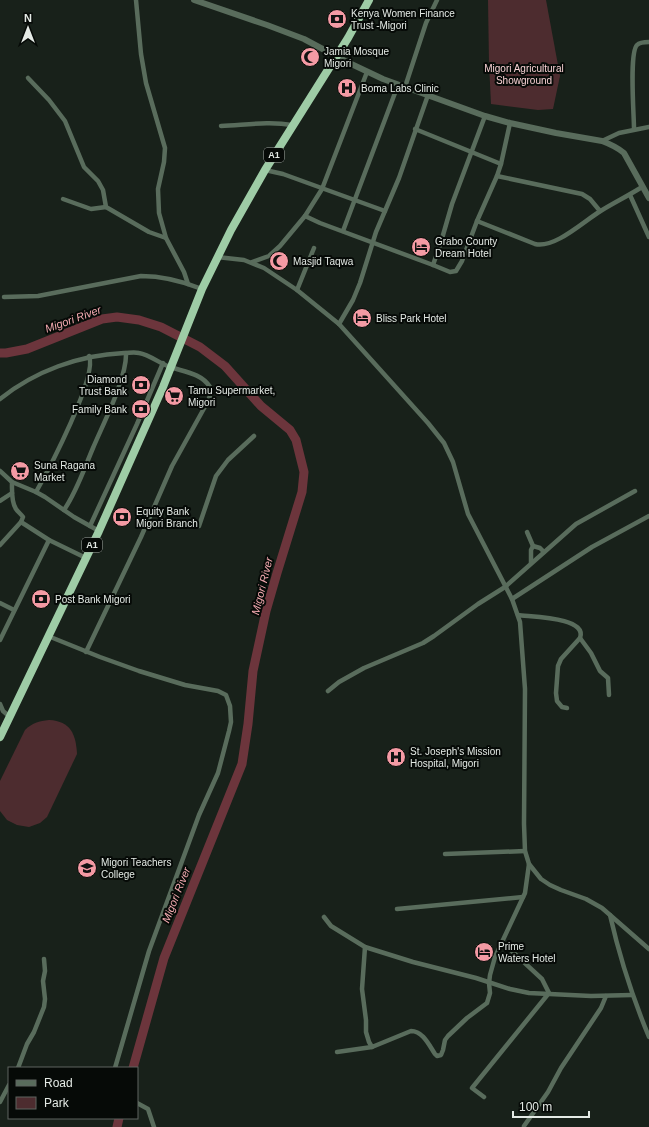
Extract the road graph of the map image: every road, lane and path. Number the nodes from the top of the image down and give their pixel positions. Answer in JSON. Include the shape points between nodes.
{"nodes":[{"id":1,"x":136,"y":0,"type":"edge"},
{"id":2,"x":194,"y":0,"type":"edge"},
{"id":3,"x":212,"y":0,"type":"edge"},
{"id":4,"x":370,"y":0,"type":"edge"},
{"id":5,"x":437,"y":0,"type":"edge"},
{"id":6,"x":210,"y":6,"type":"junction"},
{"id":7,"x":649,"y":42,"type":"edge"},
{"id":8,"x":336,"y":56,"type":"junction"},
{"id":9,"x":367,"y":72,"type":"junction"},
{"id":10,"x":28,"y":78,"type":"dead end"},
{"id":11,"x":398,"y":85,"type":"junction"},
{"id":12,"x":405,"y":87,"type":"junction"},
{"id":13,"x":428,"y":95,"type":"junction"},
{"id":14,"x":485,"y":116,"type":"junction"},
{"id":15,"x":510,"y":123,"type":"junction"},
{"id":16,"x":292,"y":125,"type":"junction"},
{"id":17,"x":222,"y":126,"type":"dead end"},
{"id":18,"x":649,"y":127,"type":"edge"},
{"id":19,"x":415,"y":129,"type":"junction"},
{"id":20,"x":634,"y":129,"type":"junction"},
{"id":21,"x":602,"y":141,"type":"junction"},
{"id":22,"x":471,"y":152,"type":"junction"},
{"id":23,"x":501,"y":164,"type":"junction"},
{"id":24,"x":265,"y":170,"type":"junction"},
{"id":25,"x":497,"y":176,"type":"junction"},
{"id":26,"x":322,"y":189,"type":"junction"},
{"id":27,"x":645,"y":189,"type":"edge"},
{"id":28,"x":630,"y":195,"type":"junction"},
{"id":29,"x":649,"y":198,"type":"edge"},
{"id":30,"x":63,"y":199,"type":"dead end"},
{"id":31,"x":355,"y":200,"type":"junction"},
{"id":32,"x":106,"y":207,"type":"junction"},
{"id":33,"x":385,"y":211,"type":"junction"},
{"id":34,"x":600,"y":211,"type":"junction"},
{"id":35,"x":305,"y":216,"type":"junction"},
{"id":36,"x":477,"y":221,"type":"junction"},
{"id":37,"x":342,"y":231,"type":"junction"},
{"id":38,"x":649,"y":237,"type":"edge"},
{"id":39,"x":166,"y":238,"type":"junction"},
{"id":40,"x":373,"y":243,"type":"junction"},
{"id":41,"x":314,"y":248,"type":"dead end"},
{"id":42,"x":217,"y":257,"type":"junction"},
{"id":43,"x":252,"y":262,"type":"junction"},
{"id":44,"x":432,"y":265,"type":"junction"},
{"id":45,"x":188,"y":284,"type":"junction"},
{"id":46,"x":202,"y":289,"type":"junction"},
{"id":47,"x":297,"y":290,"type":"junction"},
{"id":48,"x":4,"y":297,"type":"dead end"},
{"id":49,"x":339,"y":324,"type":"junction"},
{"id":50,"x":126,"y":353,"type":"junction"},
{"id":51,"x":89,"y":356,"type":"junction"},
{"id":52,"x":163,"y":363,"type":"junction"},
{"id":53,"x":171,"y":368,"type":"junction"},
{"id":54,"x":0,"y":399,"type":"edge"},
{"id":55,"x":254,"y":436,"type":"dead end"},
{"id":56,"x":0,"y":471,"type":"edge"},
{"id":57,"x":12,"y":482,"type":"junction"},
{"id":58,"x":635,"y":491,"type":"dead end"},
{"id":59,"x":36,"y":492,"type":"junction"},
{"id":60,"x":12,"y":493,"type":"junction"},
{"id":61,"x":0,"y":501,"type":"edge"},
{"id":62,"x":64,"y":510,"type":"junction"},
{"id":63,"x":649,"y":516,"type":"edge"},
{"id":64,"x":21,"y":522,"type":"junction"},
{"id":65,"x":90,"y":526,"type":"junction"},
{"id":66,"x":199,"y":526,"type":"dead end"},
{"id":67,"x":99,"y":531,"type":"junction"},
{"id":68,"x":527,"y":532,"type":"dead end"},
{"id":69,"x":49,"y":540,"type":"junction"},
{"id":70,"x":0,"y":545,"type":"edge"},
{"id":71,"x":533,"y":546,"type":"junction"},
{"id":72,"x":544,"y":552,"type":"junction"},
{"id":73,"x":86,"y":558,"type":"junction"},
{"id":74,"x":531,"y":563,"type":"junction"},
{"id":75,"x":505,"y":587,"type":"junction"},
{"id":76,"x":512,"y":600,"type":"junction"},
{"id":77,"x":0,"y":604,"type":"edge"},
{"id":78,"x":14,"y":610,"type":"junction"},
{"id":79,"x":518,"y":615,"type":"junction"},
{"id":80,"x":48,"y":636,"type":"junction"},
{"id":81,"x":580,"y":638,"type":"junction"},
{"id":82,"x":0,"y":640,"type":"edge"},
{"id":83,"x":86,"y":652,"type":"junction"},
{"id":84,"x":328,"y":691,"type":"dead end"},
{"id":85,"x":609,"y":695,"type":"dead end"},
{"id":86,"x":0,"y":704,"type":"edge"},
{"id":87,"x":567,"y":708,"type":"dead end"},
{"id":88,"x":10,"y":717,"type":"junction"},
{"id":89,"x":0,"y":737,"type":"edge"},
{"id":90,"x":525,"y":851,"type":"junction"},
{"id":91,"x":445,"y":854,"type":"dead end"},
{"id":92,"x":529,"y":864,"type":"junction"},
{"id":93,"x":523,"y":898,"type":"junction"},
{"id":94,"x":397,"y":909,"type":"dead end"},
{"id":95,"x":610,"y":916,"type":"junction"},
{"id":96,"x":324,"y":917,"type":"dead end"},
{"id":97,"x":502,"y":942,"type":"junction"},
{"id":98,"x":366,"y":947,"type":"junction"},
{"id":99,"x":649,"y":949,"type":"edge"},
{"id":100,"x":44,"y":959,"type":"dead end"},
{"id":101,"x":489,"y":983,"type":"junction"},
{"id":102,"x":549,"y":993,"type":"junction"},
{"id":103,"x":632,"y":995,"type":"junction"},
{"id":104,"x":606,"y":996,"type":"junction"},
{"id":105,"x":649,"y":1037,"type":"edge"},
{"id":106,"x":372,"y":1047,"type":"junction"},
{"id":107,"x":337,"y":1052,"type":"dead end"},
{"id":108,"x":18,"y":1067,"type":"edge"},
{"id":109,"x":115,"y":1067,"type":"edge"},
{"id":110,"x":8,"y":1087,"type":"edge"},
{"id":111,"x":484,"y":1097,"type":"dead end"},
{"id":112,"x":0,"y":1102,"type":"edge"},
{"id":113,"x":139,"y":1104,"type":"edge"},
{"id":114,"x":524,"y":1126,"type":"dead end"},
{"id":115,"x":154,"y":1127,"type":"edge"}],
"edges":[{"from":1,"to":39,"type":"street","via":[[146,82],[165,148],[158,197],[159,213]]},
{"from":2,"to":6,"type":"street"},
{"from":3,"to":6,"type":"street"},
{"from":4,"to":8,"type":"highway","number":"A1"},
{"from":5,"to":12,"type":"street","via":[[426,23]]},
{"from":6,"to":8,"type":"street","via":[[291,34]]},
{"from":7,"to":20,"type":"street","via":[[638,45],[634,54]]},
{"from":8,"to":9,"type":"street"},
{"from":8,"to":16,"type":"highway","number":"A1"},
{"from":9,"to":11,"type":"street"},
{"from":9,"to":26,"type":"street"},
{"from":10,"to":32,"type":"street","via":[[65,121],[84,166],[103,190]]},
{"from":11,"to":12,"type":"street"},
{"from":11,"to":31,"type":"street"},
{"from":12,"to":13,"type":"street"},
{"from":13,"to":14,"type":"street"},
{"from":13,"to":19,"type":"street"},
{"from":14,"to":15,"type":"street"},
{"from":14,"to":22,"type":"street"},
{"from":15,"to":21,"type":"street"},
{"from":15,"to":23,"type":"street"},
{"from":16,"to":17,"type":"street"},
{"from":16,"to":24,"type":"highway","number":"A1"},
{"from":18,"to":20,"type":"street"},
{"from":19,"to":22,"type":"street"},
{"from":19,"to":33,"type":"street"},
{"from":20,"to":21,"type":"street"},
{"from":21,"to":27,"type":"street","via":[[616,146],[624,153]]},
{"from":22,"to":23,"type":"street"},
{"from":22,"to":44,"type":"street"},
{"from":23,"to":25,"type":"street"},
{"from":24,"to":26,"type":"street"},
{"from":24,"to":42,"type":"highway","number":"A1"},
{"from":25,"to":34,"type":"street","via":[[582,194]]},
{"from":25,"to":36,"type":"street"},
{"from":26,"to":31,"type":"street"},
{"from":26,"to":35,"type":"street"},
{"from":27,"to":28,"type":"street"},
{"from":27,"to":29,"type":"street"},
{"from":28,"to":34,"type":"street"},
{"from":28,"to":38,"type":"street"},
{"from":30,"to":32,"type":"street","via":[[91,209]]},
{"from":31,"to":33,"type":"street"},
{"from":31,"to":37,"type":"street"},
{"from":32,"to":39,"type":"street","via":[[149,232]]},
{"from":33,"to":40,"type":"street"},
{"from":34,"to":36,"type":"street","via":[[553,242],[539,245]]},
{"from":35,"to":37,"type":"street"},
{"from":35,"to":43,"type":"street","via":[[274,252]]},
{"from":36,"to":44,"type":"street","via":[[456,271],[450,272]]},
{"from":37,"to":40,"type":"street"},
{"from":39,"to":45,"type":"street"},
{"from":40,"to":44,"type":"street"},
{"from":40,"to":49,"type":"street","via":[[353,300]]},
{"from":41,"to":47,"type":"street"},
{"from":42,"to":43,"type":"street"},
{"from":42,"to":46,"type":"highway","number":"A1"},
{"from":43,"to":47,"type":"street"},
{"from":45,"to":46,"type":"street"},
{"from":45,"to":48,"type":"street","via":[[163,277],[141,276],[38,296]]},
{"from":46,"to":53,"type":"highway","number":"A1"},
{"from":47,"to":49,"type":"street"},
{"from":49,"to":75,"type":"street","via":[[444,443],[468,514]]},
{"from":50,"to":51,"type":"street"},
{"from":50,"to":52,"type":"street","via":[[140,353]]},
{"from":50,"to":62,"type":"street","via":[[124,371],[111,406],[78,485]]},
{"from":51,"to":54,"type":"street","via":[[34,376]]},
{"from":51,"to":59,"type":"street","via":[[91,361],[84,391]]},
{"from":52,"to":53,"type":"street"},
{"from":52,"to":65,"type":"street"},
{"from":53,"to":67,"type":"highway","number":"A1"},
{"from":53,"to":83,"type":"street","via":[[205,380],[210,387],[210,396],[172,466]]},
{"from":55,"to":66,"type":"street","via":[[228,460],[216,476]]},
{"from":56,"to":57,"type":"street"},
{"from":57,"to":59,"type":"street"},
{"from":57,"to":60,"type":"street"},
{"from":58,"to":72,"type":"street","via":[[576,524]]},
{"from":59,"to":62,"type":"street"},
{"from":60,"to":61,"type":"street"},
{"from":60,"to":64,"type":"street","via":[[15,507],[23,517]]},
{"from":62,"to":65,"type":"street"},
{"from":63,"to":76,"type":"street","via":[[592,547]]},
{"from":64,"to":69,"type":"street"},
{"from":64,"to":70,"type":"street"},
{"from":65,"to":67,"type":"street"},
{"from":67,"to":73,"type":"highway","number":"A1"},
{"from":68,"to":71,"type":"street"},
{"from":69,"to":73,"type":"street"},
{"from":69,"to":78,"type":"street"},
{"from":71,"to":72,"type":"street"},
{"from":71,"to":74,"type":"street"},
{"from":72,"to":74,"type":"street"},
{"from":73,"to":80,"type":"highway","number":"A1"},
{"from":74,"to":75,"type":"street"},
{"from":75,"to":76,"type":"street"},
{"from":75,"to":84,"type":"street","via":[[423,643],[364,668]]},
{"from":76,"to":79,"type":"street"},
{"from":77,"to":78,"type":"street"},
{"from":78,"to":82,"type":"street"},
{"from":79,"to":81,"type":"street","via":[[565,620],[578,627]]},
{"from":79,"to":90,"type":"street","via":[[525,689]]},
{"from":80,"to":83,"type":"street"},
{"from":80,"to":88,"type":"highway","number":"A1"},
{"from":81,"to":85,"type":"street","via":[[600,671],[608,678]]},
{"from":81,"to":87,"type":"street","via":[[558,666],[556,701]]},
{"from":83,"to":109,"type":"street","via":[[174,682],[223,693],[229,701],[231,713],[218,773],[197,820],[150,951]]},
{"from":86,"to":88,"type":"street"},
{"from":88,"to":89,"type":"highway","number":"A1"},
{"from":90,"to":91,"type":"street"},
{"from":90,"to":92,"type":"street"},
{"from":92,"to":93,"type":"street"},
{"from":92,"to":95,"type":"street","via":[[541,879],[550,885],[594,902]]},
{"from":93,"to":94,"type":"street"},
{"from":93,"to":97,"type":"street"},
{"from":95,"to":99,"type":"street"},
{"from":95,"to":103,"type":"street"},
{"from":96,"to":98,"type":"street","via":[[331,926]]},
{"from":97,"to":101,"type":"street"},
{"from":97,"to":102,"type":"street","via":[[542,979]]},
{"from":98,"to":101,"type":"street"},
{"from":98,"to":106,"type":"street","via":[[362,989],[366,1032]]},
{"from":100,"to":108,"type":"street","via":[[44,1007]]},
{"from":101,"to":102,"type":"street","via":[[520,991]]},
{"from":101,"to":106,"type":"street","via":[[487,1003],[448,1036],[441,1055],[437,1056],[420,1033],[414,1031]]},
{"from":102,"to":104,"type":"street"},
{"from":102,"to":111,"type":"street","via":[[472,1088]]},
{"from":103,"to":104,"type":"street"},
{"from":103,"to":105,"type":"street"},
{"from":104,"to":114,"type":"street","via":[[601,1008]]},
{"from":106,"to":107,"type":"street"},
{"from":110,"to":112,"type":"street"},
{"from":113,"to":115,"type":"street","via":[[150,1113]]}]}
